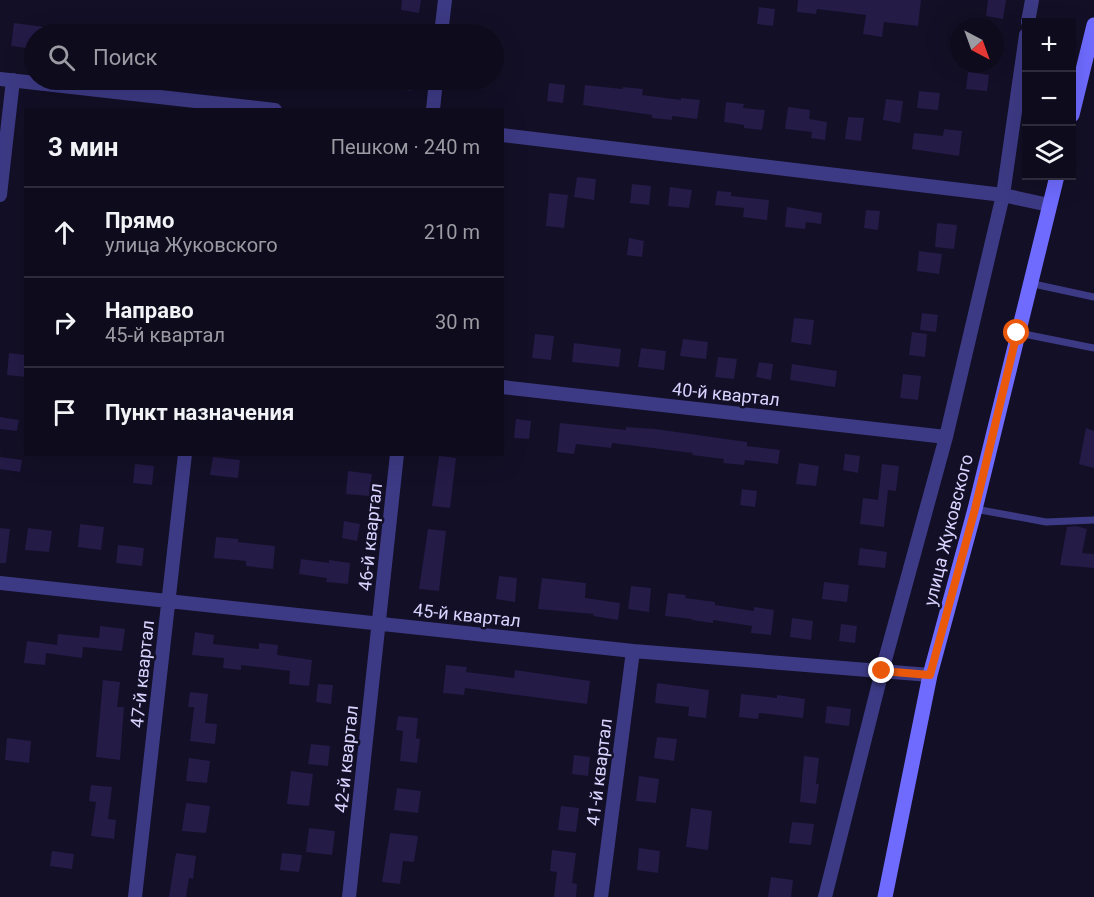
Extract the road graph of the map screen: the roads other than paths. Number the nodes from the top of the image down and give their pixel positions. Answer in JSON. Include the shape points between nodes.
{"nodes":[{"id":1,"x":445,"y":0,"type":"edge"},
{"id":2,"x":1032,"y":0,"type":"edge"},
{"id":3,"x":1029,"y":18,"type":"edge"},
{"id":4,"x":442,"y":24,"type":"edge"},
{"id":5,"x":1094,"y":25,"type":"edge"},
{"id":6,"x":1022,"y":63,"type":"edge"},
{"id":7,"x":7,"y":80,"type":"edge"},
{"id":8,"x":24,"y":82,"type":"edge"},
{"id":9,"x":87,"y":90,"type":"edge"},
{"id":10,"x":435,"y":90,"type":"edge"},
{"id":11,"x":1076,"y":95,"type":"edge"},
{"id":12,"x":224,"y":107,"type":"edge"},
{"id":13,"x":241,"y":108,"type":"edge"},
{"id":14,"x":433,"y":108,"type":"edge"},
{"id":15,"x":504,"y":135,"type":"edge"},
{"id":16,"x":1055,"y":180,"type":"edge"},
{"id":17,"x":0,"y":195,"type":"edge"},
{"id":18,"x":1003,"y":195,"type":"junction"},
{"id":19,"x":1049,"y":205,"type":"junction"},
{"id":20,"x":1029,"y":283,"type":"junction"},
{"id":21,"x":1094,"y":297,"type":"edge"},
{"id":22,"x":1017,"y":333,"type":"junction"},
{"id":23,"x":1094,"y":348,"type":"edge"},
{"id":24,"x":504,"y":387,"type":"edge"},
{"id":25,"x":946,"y":437,"type":"junction"},
{"id":26,"x":185,"y":456,"type":"edge"},
{"id":27,"x":396,"y":456,"type":"edge"},
{"id":28,"x":975,"y":509,"type":"junction"},
{"id":29,"x":1094,"y":520,"type":"edge"},
{"id":30,"x":0,"y":583,"type":"edge"},
{"id":31,"x":168,"y":601,"type":"junction"},
{"id":32,"x":379,"y":624,"type":"junction"},
{"id":33,"x":633,"y":651,"type":"junction"},
{"id":34,"x":882,"y":671,"type":"junction"},
{"id":35,"x":930,"y":675,"type":"junction"},
{"id":36,"x":135,"y":897,"type":"edge"},
{"id":37,"x":349,"y":897,"type":"edge"},
{"id":38,"x":601,"y":897,"type":"edge"},
{"id":39,"x":825,"y":897,"type":"edge"},
{"id":40,"x":885,"y":897,"type":"edge"}],
"edges":[{"from":1,"to":4,"type":"street"},
{"from":2,"to":3,"type":"street"},
{"from":5,"to":11,"type":"street"},
{"from":6,"to":18,"type":"street"},
{"from":7,"to":8,"type":"street"},
{"from":7,"to":17,"type":"street"},
{"from":9,"to":12,"type":"street"},
{"from":10,"to":14,"type":"street"},
{"from":12,"to":13,"type":"street"},
{"from":15,"to":18,"type":"street"},
{"from":16,"to":19,"type":"street","name":"улица Жуковского"},
{"from":18,"to":19,"type":"street"},
{"from":18,"to":25,"type":"street"},
{"from":19,"to":20,"type":"street","name":"улица Жуковского"},
{"from":20,"to":21,"type":"lane"},
{"from":20,"to":22,"type":"street","name":"улица Жуковского"},
{"from":22,"to":23,"type":"lane"},
{"from":22,"to":28,"type":"street","name":"улица Жуковского"},
{"from":24,"to":25,"type":"street","name":"40-й квартал"},
{"from":25,"to":34,"type":"street"},
{"from":26,"to":31,"type":"street","name":"47-й квартал"},
{"from":27,"to":32,"type":"street","name":"46-й квартал"},
{"from":28,"to":29,"type":"lane","via":[[1046,522]]},
{"from":28,"to":35,"type":"street","name":"улица Жуковского"},
{"from":30,"to":31,"type":"street","name":"45-й квартал"},
{"from":31,"to":32,"type":"street","name":"45-й квартал"},
{"from":31,"to":36,"type":"street","name":"47-й квартал"},
{"from":32,"to":33,"type":"street","name":"45-й квартал"},
{"from":32,"to":37,"type":"street","name":"42-й квартал"},
{"from":33,"to":34,"type":"street","name":"45-й квартал"},
{"from":33,"to":38,"type":"street","name":"41-й квартал"},
{"from":34,"to":35,"type":"street","name":"45-й квартал"},
{"from":34,"to":39,"type":"street"},
{"from":35,"to":40,"type":"street","name":"улица Жуковского"}]}
